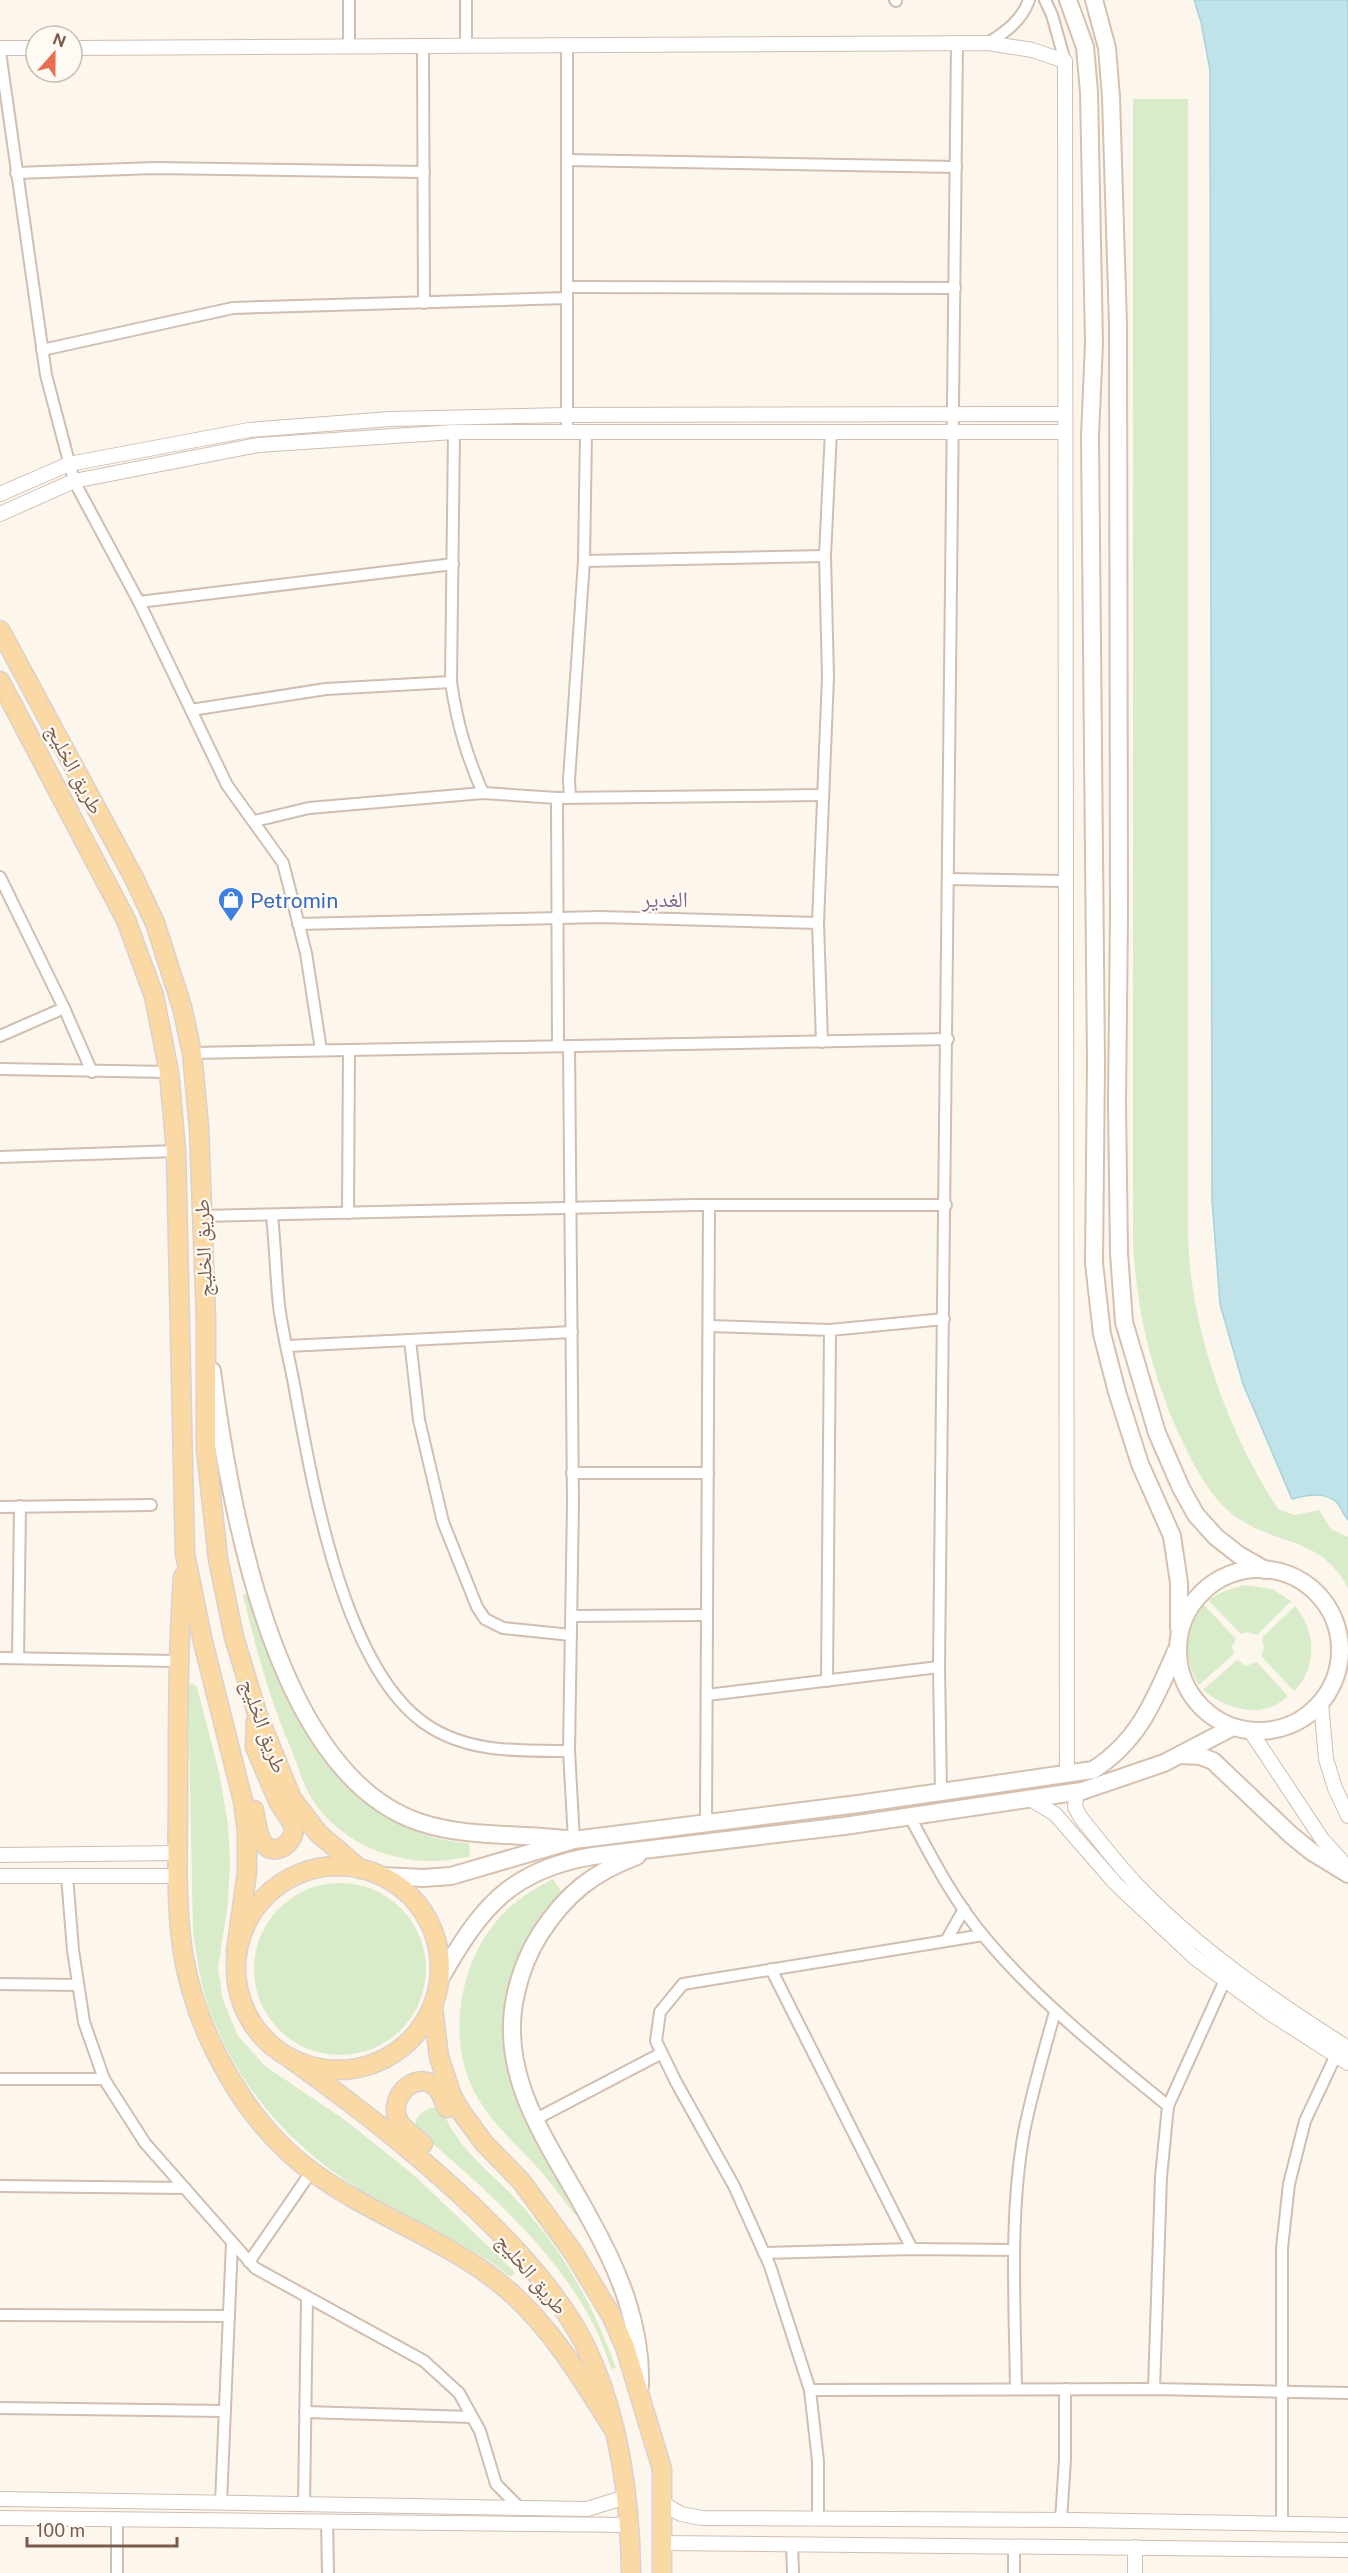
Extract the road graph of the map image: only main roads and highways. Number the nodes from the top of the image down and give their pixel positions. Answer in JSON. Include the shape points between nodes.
{"nodes":[{"id":1,"x":1068,"y":0,"type":"edge"},
{"id":2,"x":1094,"y":0,"type":"edge"},
{"id":3,"x":0,"y":630,"type":"edge"},
{"id":4,"x":0,"y":681,"type":"edge"},
{"id":5,"x":206,"y":1320,"type":"junction"},
{"id":6,"x":185,"y":1554,"type":"junction"},
{"id":7,"x":1265,"y":1570,"type":"junction"},
{"id":8,"x":1179,"y":1628,"type":"junction"},
{"id":9,"x":1176,"y":1651,"type":"junction"},
{"id":10,"x":256,"y":1713,"type":"junction"},
{"id":11,"x":224,"y":1720,"type":"junction"},
{"id":12,"x":1233,"y":1727,"type":"junction"},
{"id":13,"x":1179,"y":1754,"type":"junction"},
{"id":14,"x":574,"y":1840,"type":"junction"},
{"id":15,"x":656,"y":1848,"type":"junction"},
{"id":16,"x":360,"y":1869,"type":"junction"},
{"id":17,"x":1348,"y":1874,"type":"edge"},
{"id":18,"x":382,"y":1876,"type":"junction"},
{"id":19,"x":236,"y":1952,"type":"junction"},
{"id":20,"x":440,"y":1979,"type":"junction"},
{"id":21,"x":433,"y":2008,"type":"junction"},
{"id":22,"x":292,"y":2060,"type":"junction"},
{"id":23,"x":553,"y":2224,"type":"junction"},
{"id":24,"x":507,"y":2240,"type":"junction"},
{"id":25,"x":640,"y":2390,"type":"junction"},
{"id":26,"x":614,"y":2430,"type":"junction"},
{"id":27,"x":631,"y":2573,"type":"edge"},
{"id":28,"x":663,"y":2573,"type":"edge"}],
"edges":[{"from":1,"to":8,"type":"main road","via":[[1085,47],[1089,92],[1094,331],[1090,436],[1094,1263],[1102,1334],[1117,1392],[1140,1464],[1172,1536],[1179,1583]]},
{"from":2,"to":7,"type":"main road","via":[[1107,48],[1111,97],[1118,325],[1117,1103],[1124,1322],[1157,1433],[1196,1515],[1216,1537]]},
{"from":3,"to":5,"type":"main road","name":"طريق الخليج","via":[[145,901],[168,958],[192,1053],[199,1127]]},
{"from":4,"to":6,"type":"main road","name":"طريق الخليج","via":[[126,920],[154,996],[169,1072],[176,1151]]},
{"from":5,"to":10,"type":"main road","name":"طريق الخليج","via":[[206,1449],[218,1559],[234,1637]]},
{"from":5,"to":14,"type":"main road","via":[[228,1481],[245,1552],[287,1674],[326,1747],[369,1794],[418,1822],[447,1830]]},
{"from":6,"to":11,"type":"main road","name":"طريق الخليج"},
{"from":6,"to":26,"type":"main road","via":[[177,1661],[178,1876],[188,1981],[213,2047],[252,2110],[280,2144],[311,2172],[457,2254],[510,2292],[548,2332]]},
{"from":7,"to":8,"type":"main road","via":[[1251,1568],[1225,1575],[1205,1588],[1189,1606]]},
{"from":7,"to":12,"type":"main road","via":[[1279,1571],[1304,1582],[1324,1601],[1337,1625],[1341,1653],[1335,1680],[1322,1703],[1300,1721],[1274,1731],[1251,1732]]},
{"from":8,"to":9,"type":"main road"},
{"from":9,"to":12,"type":"main road","via":[[1180,1675],[1191,1696],[1207,1714]]},
{"from":9,"to":14,"type":"main road","via":[[1151,1708],[1135,1732],[1112,1758],[1093,1770]]},
{"from":10,"to":11,"type":"main road","via":[[255,1746],[278,1801],[294,1826],[292,1840],[277,1849],[261,1841],[238,1751]]},
{"from":10,"to":16,"type":"main road","name":"طريق الخليج","via":[[291,1799],[318,1833]]},
{"from":11,"to":19,"type":"main road","name":"طريق الخليج","via":[[247,1831],[247,1872]]},
{"from":12,"to":13,"type":"main road"},
{"from":13,"to":15,"type":"main road","via":[[1135,1774],[1077,1791],[910,1817]]},
{"from":13,"to":17,"type":"main road","via":[[1213,1761],[1283,1828]]},
{"from":14,"to":18,"type":"main road","via":[[451,1876]]},
{"from":15,"to":20,"type":"main road","via":[[575,1859],[528,1875],[484,1912]]},
{"from":15,"to":25,"type":"main road","via":[[598,1873],[559,1906],[530,1951],[514,2003],[512,2042],[516,2073],[534,2121],[591,2220],[631,2309]]},
{"from":16,"to":18,"type":"main road"},
{"from":16,"to":19,"type":"main road","via":[[314,1868],[285,1879],[262,1898],[245,1923]]},
{"from":18,"to":20,"type":"main road","via":[[414,1899],[428,1919],[438,1942]]},
{"from":19,"to":22,"type":"main road","via":[[236,1985],[246,2015],[265,2041]]},
{"from":20,"to":21,"type":"main road"},
{"from":21,"to":22,"type":"main road","via":[[408,2044],[382,2061],[352,2070],[321,2070]]},
{"from":21,"to":23,"type":"main road","name":"طريق الخليج","via":[[440,2057],[452,2096],[484,2143],[521,2181]]},
{"from":22,"to":24,"type":"main road","name":"طريق الخليج","via":[[404,2143]]},
{"from":23,"to":24,"type":"main road","via":[[467,2140],[439,2090],[427,2082],[404,2088],[396,2104],[400,2123],[476,2193],[496,2216]]},
{"from":23,"to":25,"type":"main road","name":"طريق الخليج","via":[[611,2315]]},
{"from":24,"to":26,"type":"main road","name":"طريق الخليج","via":[[570,2319],[599,2379]]},
{"from":25,"to":28,"type":"main road","name":"طريق الخليج","via":[[662,2469]]},
{"from":26,"to":27,"type":"main road","name":"طريق الخليج","via":[[630,2525]]}]}
